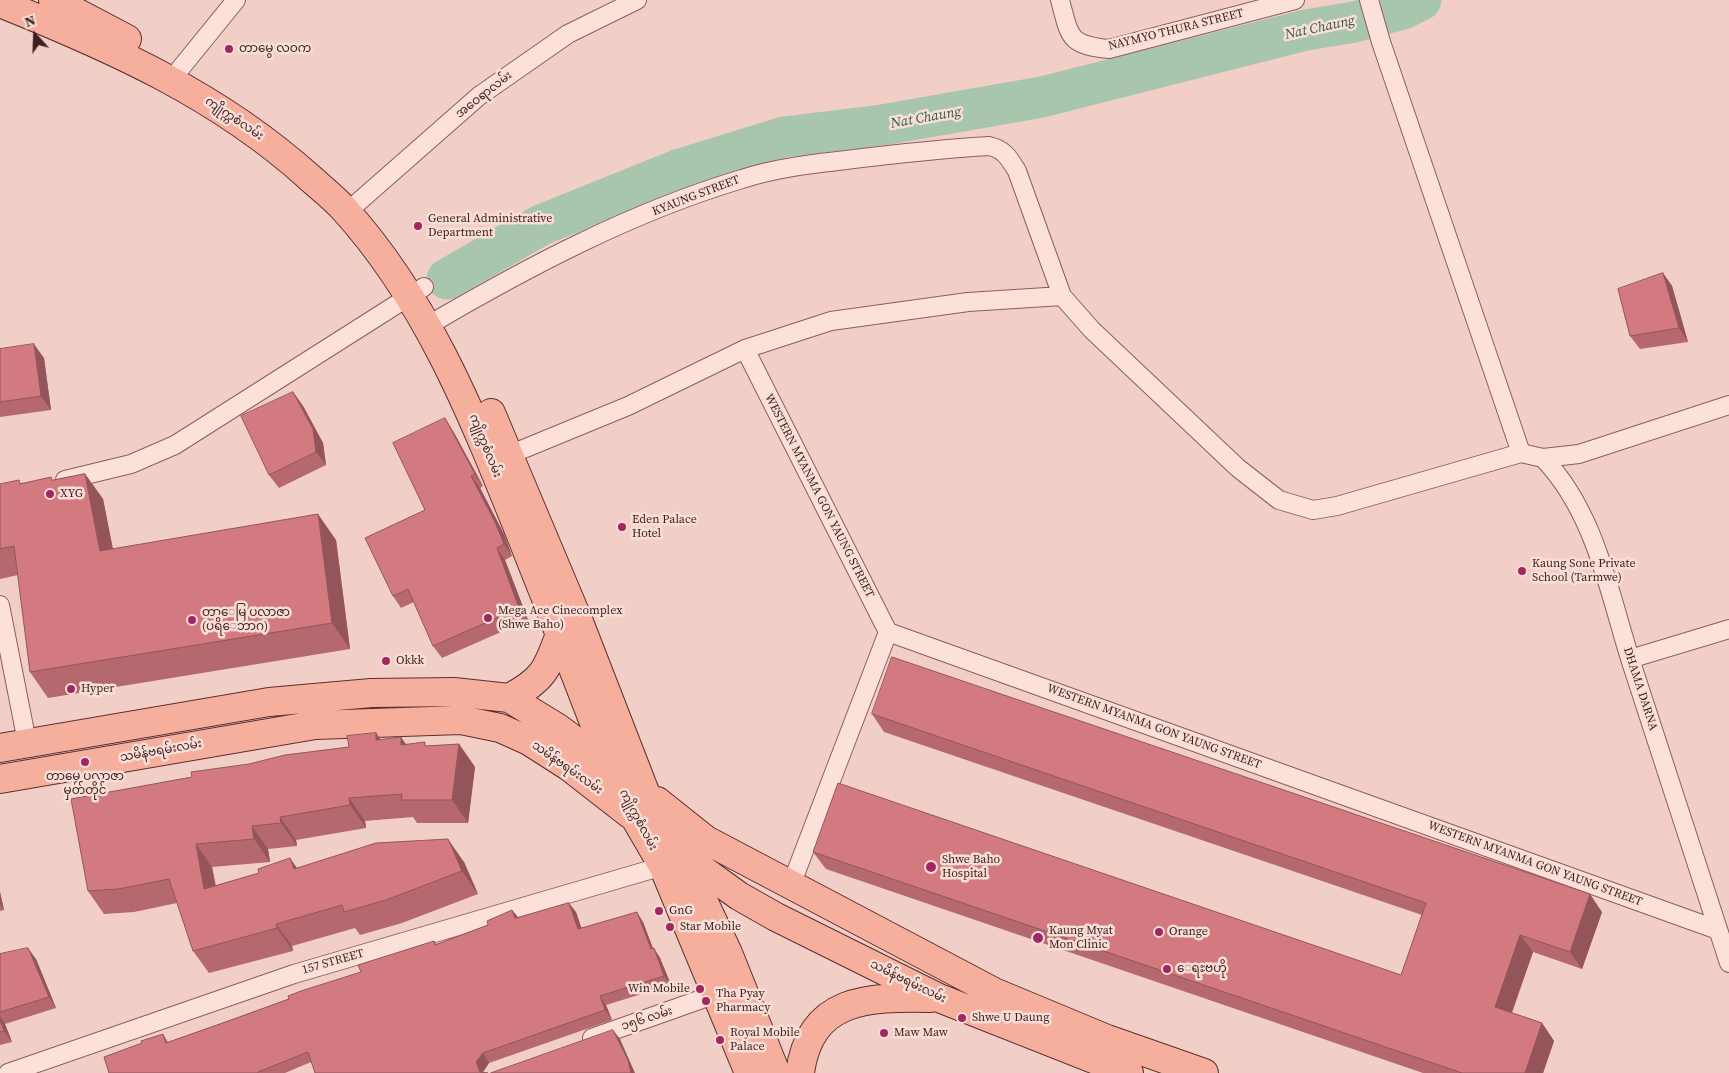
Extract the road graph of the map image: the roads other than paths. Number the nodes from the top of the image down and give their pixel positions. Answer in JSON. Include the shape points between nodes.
{"nodes":[{"id":1,"x":54,"y":0,"type":"edge"},
{"id":2,"x":236,"y":0,"type":"edge"},
{"id":3,"x":637,"y":0,"type":"edge"},
{"id":4,"x":1060,"y":0,"type":"edge"},
{"id":5,"x":1296,"y":0,"type":"edge"},
{"id":6,"x":1369,"y":0,"type":"edge"},
{"id":7,"x":0,"y":3,"type":"edge"},
{"id":8,"x":176,"y":74,"type":"junction"},
{"id":9,"x":353,"y":206,"type":"junction"},
{"id":10,"x":417,"y":292,"type":"junction"},
{"id":11,"x":1062,"y":296,"type":"junction"},
{"id":12,"x":435,"y":321,"type":"junction"},
{"id":13,"x":745,"y":349,"type":"junction"},
{"id":14,"x":1729,"y":405,"type":"edge"},
{"id":15,"x":1521,"y":453,"type":"junction"},
{"id":16,"x":1544,"y":458,"type":"junction"},
{"id":17,"x":501,"y":459,"type":"junction"},
{"id":18,"x":46,"y":483,"type":"edge"},
{"id":19,"x":0,"y":604,"type":"edge"},
{"id":20,"x":1729,"y":629,"type":"edge"},
{"id":21,"x":888,"y":632,"type":"junction"},
{"id":22,"x":560,"y":634,"type":"junction"},
{"id":23,"x":1630,"y":659,"type":"junction"},
{"id":24,"x":509,"y":698,"type":"junction"},
{"id":25,"x":55,"y":737,"type":"junction"},
{"id":26,"x":27,"y":742,"type":"junction"},
{"id":27,"x":0,"y":748,"type":"edge"},
{"id":28,"x":612,"y":769,"type":"junction"},
{"id":29,"x":58,"y":770,"type":"junction"},
{"id":30,"x":0,"y":780,"type":"edge"},
{"id":31,"x":645,"y":792,"type":"junction"},
{"id":32,"x":635,"y":818,"type":"junction"},
{"id":33,"x":672,"y":860,"type":"junction"},
{"id":34,"x":791,"y":885,"type":"junction"},
{"id":35,"x":1724,"y":928,"type":"edge"},
{"id":36,"x":1729,"y":963,"type":"edge"},
{"id":37,"x":716,"y":994,"type":"junction"},
{"id":38,"x":939,"y":998,"type":"junction"},
{"id":39,"x":577,"y":1043,"type":"edge"},
{"id":40,"x":1158,"y":1066,"type":"edge"},
{"id":41,"x":8,"y":1073,"type":"edge"},
{"id":42,"x":749,"y":1073,"type":"edge"},
{"id":43,"x":776,"y":1073,"type":"edge"},
{"id":44,"x":800,"y":1073,"type":"edge"},
{"id":45,"x":1129,"y":1073,"type":"edge"},
{"id":46,"x":1204,"y":1073,"type":"edge"}],
"edges":[{"from":1,"to":8,"type":"main road","name":"ကျိုက္ကစံလမ်း"},
{"from":2,"to":8,"type":"street"},
{"from":3,"to":9,"type":"street","name":"အဝေရာလမ်း","via":[[568,34],[478,96]]},
{"from":4,"to":5,"type":"street","name":"NAYMYO THURA STREET","via":[[1069,34],[1085,47],[1109,49]]},
{"from":6,"to":15,"type":"street","via":[[1380,42]]},
{"from":7,"to":8,"type":"main road","name":"ကျိုက္ကစံလမ်း"},
{"from":8,"to":9,"type":"main road","name":"ကျိုက္ကစံလမ်း","via":[[224,92],[294,140]]},
{"from":9,"to":10,"type":"main road","name":"ကျိုက္ကစံလမ်း","via":[[403,253]]},
{"from":10,"to":12,"type":"main road","name":"ကျိုက္ကစံလမ်း"},
{"from":10,"to":18,"type":"street","via":[[168,448],[131,464]]},
{"from":11,"to":12,"type":"street","name":"KYAUNG STREET","via":[[1017,171],[1007,155],[989,146],[920,150],[795,166],[742,178],[616,227]]},
{"from":11,"to":13,"type":"street","via":[[968,302],[832,321]]},
{"from":11,"to":15,"type":"street","via":[[1092,330],[1238,468],[1279,500],[1297,507],[1313,510],[1338,506]]},
{"from":12,"to":17,"type":"main road","name":"ကျိုက္ကစံလမ်း","via":[[478,382]]},
{"from":13,"to":17,"type":"street","via":[[628,406]]},
{"from":13,"to":21,"type":"street","name":"WESTERN MYANMA GON YAUNG STREET"},
{"from":14,"to":16,"type":"street","via":[[1579,454]]},
{"from":15,"to":16,"type":"street"},
{"from":16,"to":23,"type":"street","name":"DHAMA DARNA","via":[[1561,479],[1598,549]]},
{"from":17,"to":22,"type":"main road","name":"ကျိုက္ကစံလမ်း"},
{"from":17,"to":31,"type":"main road","name":"ကျိုက္ကစံလမ်း","via":[[580,622]]},
{"from":19,"to":26,"type":"street"},
{"from":20,"to":23,"type":"street"},
{"from":21,"to":34,"type":"street"},
{"from":21,"to":35,"type":"street","name":"WESTERN MYANMA GON YAUNG STREET"},
{"from":22,"to":24,"type":"main road","via":[[549,666],[533,685]]},
{"from":22,"to":28,"type":"main road","name":"ကျိုက္ကစံလမ်း"},
{"from":23,"to":35,"type":"street","name":"DHAMA DARNA"},
{"from":24,"to":25,"type":"main road","name":"သမိန်ဗရမ်းလမ်း","via":[[454,692],[371,693],[269,702]]},
{"from":24,"to":28,"type":"main road","name":"သမိန်ဗရမ်းလမ်း","via":[[558,728]]},
{"from":25,"to":26,"type":"main road","name":"သမိန်ဗရမ်းလမ်း"},
{"from":25,"to":29,"type":"main road"},
{"from":26,"to":27,"type":"main road","name":"သမိန်ဗရမ်းလမ်း"},
{"from":28,"to":31,"type":"main road","name":"သမိန်ဗရမ်းလမ်း"},
{"from":28,"to":32,"type":"main road","name":"ကျိုက္ကစံလမ်း"},
{"from":29,"to":30,"type":"main road","name":"သမိန်ဗရမ်းလမ်း"},
{"from":29,"to":32,"type":"main road","name":"သမိန်ဗရမ်းလမ်း","via":[[315,725],[461,720],[500,728],[529,741],[568,766]]},
{"from":31,"to":33,"type":"main road","name":"ကျိုက္ကစံလမ်း"},
{"from":31,"to":34,"type":"main road","name":"သမိန်ဗရမ်းလမ်း","via":[[706,840]]},
{"from":32,"to":33,"type":"main road","name":"သမိန်ဗရမ်းလမ်း"},
{"from":33,"to":37,"type":"main road","name":"ကျိုက္ကစံလမ်း"},
{"from":33,"to":38,"type":"main road","name":"သမိန်ဗရမ်းလမ်း","via":[[776,917]]},
{"from":33,"to":41,"type":"street","name":"157 STREET","via":[[294,974]]},
{"from":33,"to":43,"type":"main road","name":"ကျိုက္ကစံလမ်း","via":[[728,952]]},
{"from":34,"to":40,"type":"main road","name":"သမိန်ဗရမ်းလမ်း","via":[[994,992],[1107,1039]]},
{"from":35,"to":36,"type":"street","name":"DHAMA DARNA"},
{"from":37,"to":39,"type":"street","name":"၁၅၆ လမ်း"},
{"from":37,"to":42,"type":"main road","name":"ကျိုက္ကစံလမ်း"},
{"from":38,"to":44,"type":"main road","via":[[881,997],[846,1005],[822,1021],[807,1045]]},
{"from":38,"to":45,"type":"main road","name":"သမိန်ဗရမ်းလမ်း"},
{"from":40,"to":46,"type":"main road","name":"သမိန်ဗရမ်းလမ်း"}]}
